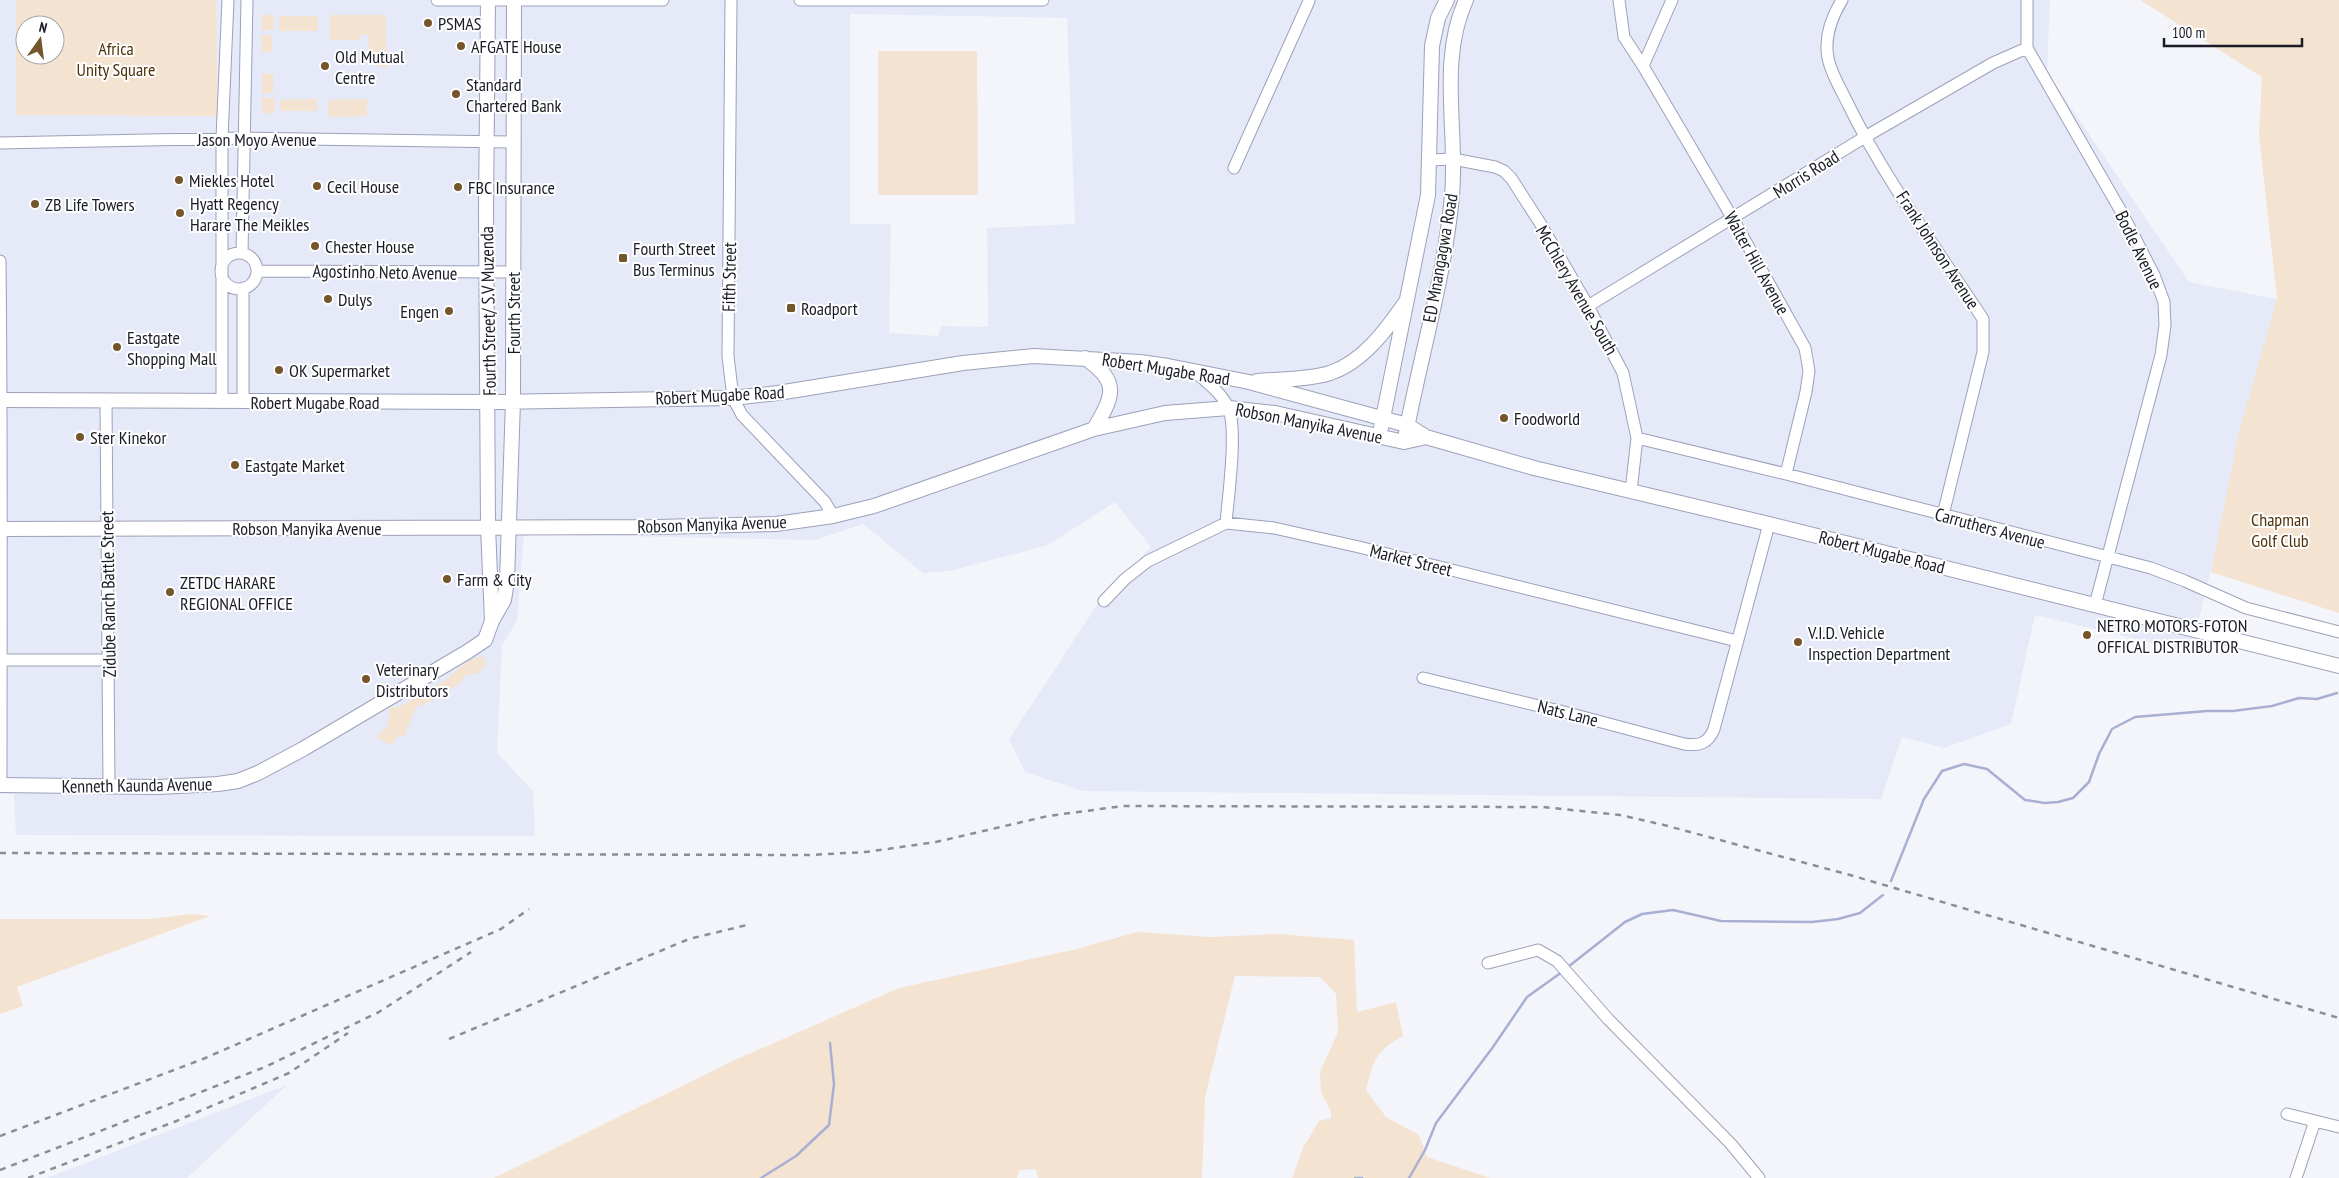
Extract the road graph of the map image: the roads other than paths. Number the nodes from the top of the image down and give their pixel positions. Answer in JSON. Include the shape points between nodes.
{"nodes":[{"id":1,"x":228,"y":0,"type":"edge"},
{"id":2,"x":248,"y":0,"type":"edge"},
{"id":3,"x":437,"y":0,"type":"edge"},
{"id":4,"x":488,"y":0,"type":"edge"},
{"id":5,"x":514,"y":0,"type":"edge"},
{"id":6,"x":663,"y":0,"type":"edge"},
{"id":7,"x":731,"y":0,"type":"edge"},
{"id":8,"x":800,"y":0,"type":"edge"},
{"id":9,"x":976,"y":0,"type":"edge"},
{"id":10,"x":1043,"y":0,"type":"edge"},
{"id":11,"x":1307,"y":0,"type":"edge"},
{"id":12,"x":1447,"y":0,"type":"edge"},
{"id":13,"x":1466,"y":0,"type":"edge"},
{"id":14,"x":1619,"y":0,"type":"edge"},
{"id":15,"x":1672,"y":0,"type":"edge"},
{"id":16,"x":1842,"y":0,"type":"edge"},
{"id":17,"x":2027,"y":0,"type":"edge"},
{"id":18,"x":2027,"y":48,"type":"junction"},
{"id":19,"x":1643,"y":66,"type":"junction"},
{"id":20,"x":1865,"y":137,"type":"junction"},
{"id":21,"x":222,"y":138,"type":"junction"},
{"id":22,"x":245,"y":138,"type":"junction"},
{"id":23,"x":488,"y":142,"type":"junction"},
{"id":24,"x":514,"y":142,"type":"junction"},
{"id":25,"x":0,"y":143,"type":"edge"},
{"id":26,"x":1453,"y":159,"type":"junction"},
{"id":27,"x":1431,"y":160,"type":"junction"},
{"id":28,"x":1234,"y":168,"type":"dead end"},
{"id":29,"x":1732,"y":219,"type":"junction"},
{"id":30,"x":242,"y":253,"type":"junction"},
{"id":31,"x":0,"y":261,"type":"edge"},
{"id":32,"x":222,"y":271,"type":"junction"},
{"id":33,"x":257,"y":271,"type":"junction"},
{"id":34,"x":513,"y":272,"type":"junction"},
{"id":35,"x":0,"y":273,"type":"edge"},
{"id":36,"x":487,"y":273,"type":"junction"},
{"id":37,"x":243,"y":288,"type":"junction"},
{"id":38,"x":1408,"y":298,"type":"junction"},
{"id":39,"x":1588,"y":306,"type":"junction"},
{"id":40,"x":1084,"y":358,"type":"junction"},
{"id":41,"x":1196,"y":373,"type":"junction"},
{"id":42,"x":1248,"y":382,"type":"junction"},
{"id":43,"x":733,"y":398,"type":"junction"},
{"id":44,"x":1,"y":400,"type":"edge"},
{"id":45,"x":106,"y":401,"type":"junction"},
{"id":46,"x":513,"y":401,"type":"junction"},
{"id":47,"x":222,"y":402,"type":"junction"},
{"id":48,"x":243,"y":402,"type":"junction"},
{"id":49,"x":489,"y":402,"type":"junction"},
{"id":50,"x":1229,"y":408,"type":"junction"},
{"id":51,"x":1383,"y":419,"type":"junction"},
{"id":52,"x":1407,"y":425,"type":"junction"},
{"id":53,"x":1094,"y":429,"type":"junction"},
{"id":54,"x":1380,"y":436,"type":"junction"},
{"id":55,"x":1426,"y":437,"type":"junction"},
{"id":56,"x":1637,"y":438,"type":"junction"},
{"id":57,"x":1404,"y":442,"type":"junction"},
{"id":58,"x":1786,"y":474,"type":"junction"},
{"id":59,"x":1630,"y":491,"type":"junction"},
{"id":60,"x":1943,"y":515,"type":"junction"},
{"id":61,"x":833,"y":516,"type":"junction"},
{"id":62,"x":1226,"y":523,"type":"junction"},
{"id":63,"x":1769,"y":524,"type":"junction"},
{"id":64,"x":488,"y":527,"type":"junction"},
{"id":65,"x":107,"y":528,"type":"junction"},
{"id":66,"x":508,"y":528,"type":"junction"},
{"id":67,"x":0,"y":529,"type":"edge"},
{"id":68,"x":2107,"y":559,"type":"junction"},
{"id":69,"x":1104,"y":601,"type":"dead end"},
{"id":70,"x":2095,"y":605,"type":"junction"},
{"id":71,"x":492,"y":621,"type":"junction"},
{"id":72,"x":2339,"y":632,"type":"edge"},
{"id":73,"x":1737,"y":641,"type":"junction"},
{"id":74,"x":0,"y":660,"type":"edge"},
{"id":75,"x":109,"y":660,"type":"junction"},
{"id":76,"x":2339,"y":666,"type":"edge"},
{"id":77,"x":1423,"y":678,"type":"dead end"},
{"id":78,"x":0,"y":785,"type":"edge"},
{"id":79,"x":109,"y":787,"type":"junction"},
{"id":80,"x":1488,"y":963,"type":"dead end"},
{"id":81,"x":2287,"y":1114,"type":"dead end"},
{"id":82,"x":2315,"y":1121,"type":"junction"},
{"id":83,"x":2339,"y":1127,"type":"edge"},
{"id":84,"x":1759,"y":1178,"type":"edge"},
{"id":85,"x":2296,"y":1178,"type":"edge"}],
"edges":[{"from":1,"to":21,"type":"street"},
{"from":2,"to":22,"type":"street"},
{"from":3,"to":4,"type":"street"},
{"from":4,"to":5,"type":"street"},
{"from":4,"to":23,"type":"main road","name":"Fourth Street/ S.V Muzenda"},
{"from":5,"to":6,"type":"street"},
{"from":5,"to":24,"type":"main road","name":"Fourth Street"},
{"from":7,"to":43,"type":"street","name":"Fifth Street","via":[[728,356]]},
{"from":8,"to":9,"type":"street"},
{"from":9,"to":10,"type":"street"},
{"from":11,"to":28,"type":"street"},
{"from":12,"to":27,"type":"main road","name":"ED Mnangagwa Road","via":[[1438,18],[1432,46]]},
{"from":13,"to":26,"type":"main road","name":"ED Mnangagwa Road","via":[[1453,46]]},
{"from":14,"to":19,"type":"street","name":"Walter Hill Avenue","via":[[1624,37]]},
{"from":15,"to":19,"type":"street"},
{"from":16,"to":20,"type":"street","name":"Frank Johnson Avenue","via":[[1826,37],[1828,58]]},
{"from":17,"to":18,"type":"street","name":"Bodle Avenue"},
{"from":18,"to":20,"type":"street","name":"Morris Road","via":[[1993,63]]},
{"from":18,"to":68,"type":"street","name":"Bodle Avenue","via":[[2122,214],[2154,275],[2164,302],[2161,355]]},
{"from":19,"to":29,"type":"street","name":"Walter Hill Avenue"},
{"from":20,"to":29,"type":"street","name":"Morris Road"},
{"from":20,"to":60,"type":"street","name":"Frank Johnson Avenue","via":[[1983,319],[1982,352]]},
{"from":21,"to":22,"type":"street","name":"Jason Moyo Avenue"},
{"from":21,"to":25,"type":"street","name":"Jason Moyo Avenue"},
{"from":21,"to":32,"type":"street"},
{"from":22,"to":23,"type":"street","name":"Jason Moyo Avenue"},
{"from":22,"to":30,"type":"street"},
{"from":23,"to":24,"type":"street","name":"Jason Moyo Avenue"},
{"from":23,"to":36,"type":"main road","name":"Fourth Street/ S.V Muzenda"},
{"from":24,"to":34,"type":"main road","name":"Fourth Street"},
{"from":26,"to":27,"type":"street","name":"McChlery Avenue South"},
{"from":26,"to":39,"type":"street","name":"McChlery Avenue South","via":[[1494,167],[1511,178]]},
{"from":26,"to":52,"type":"main road","name":"ED Mnangagwa Road","via":[[1449,223]]},
{"from":27,"to":38,"type":"main road","name":"ED Mnangagwa Road","via":[[1428,195]]},
{"from":29,"to":39,"type":"street","name":"Morris Road"},
{"from":29,"to":58,"type":"street","name":"Walter Hill Avenue","via":[[1805,348],[1809,371],[1806,392]]},
{"from":30,"to":32,"type":"street","via":[[230,256]]},
{"from":30,"to":33,"type":"street","via":[[253,259]]},
{"from":31,"to":35,"type":"street"},
{"from":32,"to":37,"type":"street","via":[[226,282]]},
{"from":32,"to":47,"type":"street"},
{"from":33,"to":36,"type":"street","name":"Agostinho Neto Avenue"},
{"from":33,"to":37,"type":"street","via":[[253,282]]},
{"from":34,"to":36,"type":"street","name":"Agostinho Neto Avenue"},
{"from":34,"to":46,"type":"main road","name":"Fourth Street"},
{"from":35,"to":44,"type":"street"},
{"from":36,"to":49,"type":"main road","name":"Fourth Street/ S.V Muzenda"},
{"from":37,"to":48,"type":"street"},
{"from":38,"to":42,"type":"main road","via":[[1376,340],[1347,365],[1330,373]]},
{"from":38,"to":51,"type":"main road","name":"ED Mnangagwa Road"},
{"from":39,"to":56,"type":"street","name":"McChlery Avenue South","via":[[1623,373]]},
{"from":40,"to":41,"type":"main road","name":"Robert Mugabe Road","via":[[1140,362]]},
{"from":40,"to":43,"type":"main road","name":"Robert Mugabe Road","via":[[1034,356],[963,363]]},
{"from":40,"to":53,"type":"main road","via":[[1107,375],[1110,384],[1108,403]]},
{"from":41,"to":42,"type":"main road","name":"Robert Mugabe Road"},
{"from":41,"to":50,"type":"street","via":[[1213,387]]},
{"from":42,"to":51,"type":"main road","name":"Robert Mugabe Road"},
{"from":43,"to":46,"type":"main road","name":"Robert Mugabe Road"},
{"from":43,"to":61,"type":"street","name":"Fifth Street","via":[[742,414],[825,502]]},
{"from":44,"to":45,"type":"main road","name":"Robert Mugabe Road"},
{"from":44,"to":67,"type":"street"},
{"from":45,"to":47,"type":"main road","name":"Robert Mugabe Road"},
{"from":45,"to":65,"type":"street","name":"Zidube Ranch Battle Street"},
{"from":46,"to":49,"type":"main road","name":"Robert Mugabe Road"},
{"from":46,"to":66,"type":"main road","name":"Fourth Street"},
{"from":47,"to":48,"type":"main road","name":"Robert Mugabe Road"},
{"from":48,"to":49,"type":"main road","name":"Robert Mugabe Road"},
{"from":49,"to":64,"type":"main road","name":"Fourth Street/ S.V Muzenda"},
{"from":50,"to":53,"type":"main road","name":"Robson Manyika Avenue","via":[[1165,413]]},
{"from":50,"to":54,"type":"main road","name":"Robson Manyika Avenue","via":[[1275,413]]},
{"from":50,"to":62,"type":"street","via":[[1232,436]]},
{"from":51,"to":52,"type":"main road","name":"Robert Mugabe Road"},
{"from":51,"to":54,"type":"main road","name":"ED Mnangagwa Road"},
{"from":52,"to":55,"type":"main road","name":"Robert Mugabe Road"},
{"from":52,"to":57,"type":"main road","name":"ED Mnangagwa Road"},
{"from":53,"to":61,"type":"main road","name":"Robson Manyika Avenue","via":[[874,506]]},
{"from":54,"to":57,"type":"main road","name":"Robson Manyika Avenue"},
{"from":55,"to":57,"type":"main road","name":"Robert Mugabe Road"},
{"from":55,"to":59,"type":"main road","name":"Robert Mugabe Road"},
{"from":56,"to":58,"type":"street","name":"Carruthers Avenue"},
{"from":56,"to":59,"type":"street","name":"McChlery Avenue South"},
{"from":58,"to":60,"type":"street","name":"Carruthers Avenue"},
{"from":59,"to":63,"type":"main road","name":"Robert Mugabe Road"},
{"from":60,"to":68,"type":"street","name":"Carruthers Avenue"},
{"from":61,"to":66,"type":"main road","name":"Robson Manyika Avenue","via":[[766,524]]},
{"from":62,"to":69,"type":"street","via":[[1148,561]]},
{"from":62,"to":73,"type":"street","name":"Market Street","via":[[1274,528],[1359,547]]},
{"from":63,"to":70,"type":"main road","name":"Robert Mugabe Road"},
{"from":63,"to":73,"type":"street"},
{"from":64,"to":65,"type":"main road","name":"Robson Manyika Avenue"},
{"from":64,"to":66,"type":"main road","name":"Robson Manyika Avenue"},
{"from":64,"to":71,"type":"main road","name":"Fourth Street/ S.V Muzenda"},
{"from":65,"to":67,"type":"main road","name":"Robson Manyika Avenue"},
{"from":65,"to":75,"type":"street","name":"Zidube Ranch Battle Street"},
{"from":66,"to":71,"type":"main road","name":"Fourth Street","via":[[508,581],[504,600]]},
{"from":67,"to":74,"type":"street"},
{"from":68,"to":70,"type":"street","name":"Bodle Avenue"},
{"from":68,"to":72,"type":"street","name":"Carruthers Avenue","via":[[2150,568],[2246,608]]},
{"from":70,"to":76,"type":"main road","name":"Robert Mugabe Road"},
{"from":71,"to":79,"type":"main road","name":"Kenneth Kaunda Avenue","via":[[486,640],[258,773],[218,784]]},
{"from":73,"to":77,"type":"street","name":"Nats Lane","via":[[1710,737],[1698,745]]},
{"from":74,"to":75,"type":"street"},
{"from":74,"to":78,"type":"street"},
{"from":75,"to":79,"type":"street","name":"Zidube Ranch Battle Street"},
{"from":78,"to":79,"type":"main road","name":"Kenneth Kaunda Avenue"},
{"from":80,"to":84,"type":"street","via":[[1538,950],[1558,961],[1608,1019],[1731,1144]]},
{"from":81,"to":82,"type":"street"},
{"from":82,"to":83,"type":"street"},
{"from":82,"to":85,"type":"street"}]}
